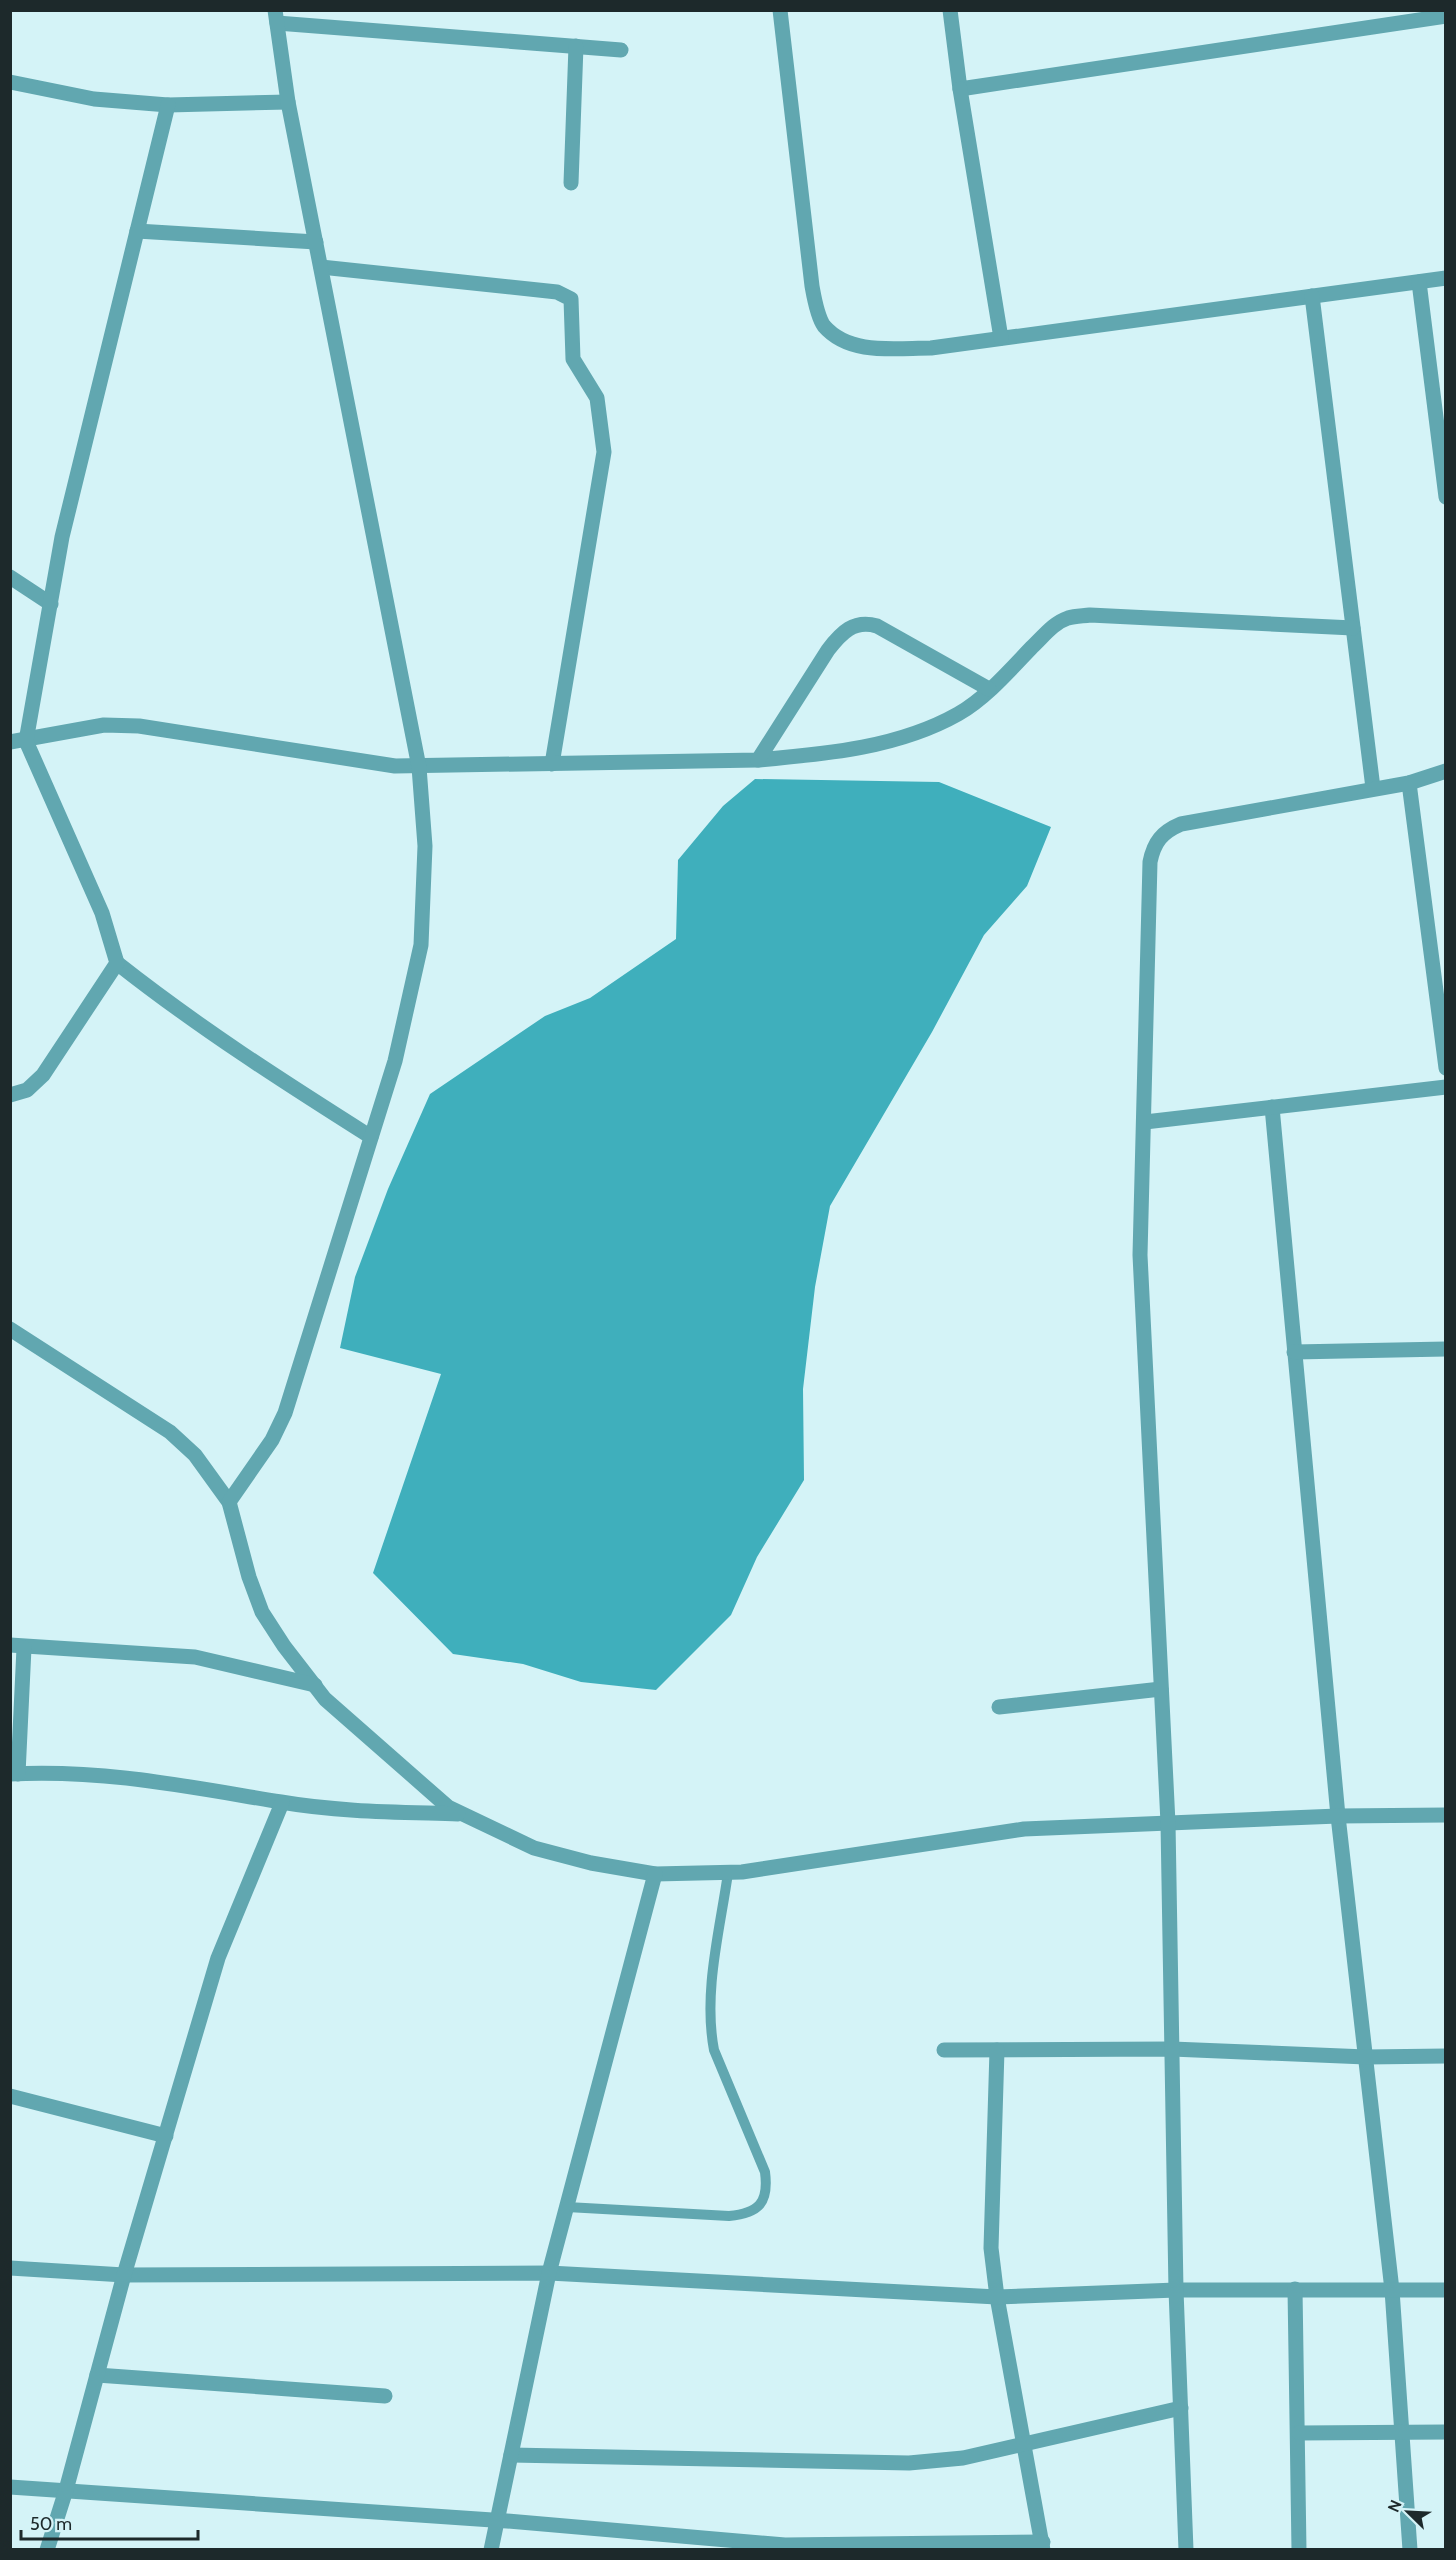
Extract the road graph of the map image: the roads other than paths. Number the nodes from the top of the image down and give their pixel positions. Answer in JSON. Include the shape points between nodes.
{"nodes":[{"id":1,"x":780,"y":10,"type":"edge"},
{"id":2,"x":950,"y":10,"type":"edge"},
{"id":3,"x":1439,"y":14,"type":"edge"},
{"id":4,"x":276,"y":17,"type":"edge"},
{"id":5,"x":576,"y":46,"type":"junction"},
{"id":6,"x":621,"y":50,"type":"dead end"},
{"id":7,"x":10,"y":82,"type":"edge"},
{"id":8,"x":960,"y":88,"type":"junction"},
{"id":9,"x":288,"y":102,"type":"junction"},
{"id":10,"x":168,"y":105,"type":"junction"},
{"id":11,"x":571,"y":183,"type":"dead end"},
{"id":12,"x":137,"y":231,"type":"junction"},
{"id":13,"x":316,"y":242,"type":"junction"},
{"id":14,"x":321,"y":267,"type":"junction"},
{"id":15,"x":1446,"y":278,"type":"edge"},
{"id":16,"x":1419,"y":282,"type":"junction"},
{"id":17,"x":1312,"y":297,"type":"junction"},
{"id":18,"x":1001,"y":338,"type":"junction"},
{"id":19,"x":1446,"y":497,"type":"edge"},
{"id":20,"x":10,"y":577,"type":"edge"},
{"id":21,"x":51,"y":604,"type":"junction"},
{"id":22,"x":1353,"y":628,"type":"junction"},
{"id":23,"x":989,"y":689,"type":"junction"},
{"id":24,"x":26,"y":741,"type":"junction"},
{"id":25,"x":10,"y":742,"type":"edge"},
{"id":26,"x":759,"y":760,"type":"junction"},
{"id":27,"x":552,"y":764,"type":"junction"},
{"id":28,"x":419,"y":767,"type":"junction"},
{"id":29,"x":1446,"y":771,"type":"edge"},
{"id":30,"x":1409,"y":783,"type":"junction"},
{"id":31,"x":1373,"y":788,"type":"junction"},
{"id":32,"x":117,"y":963,"type":"junction"},
{"id":33,"x":1446,"y":1068,"type":"edge"},
{"id":34,"x":1446,"y":1087,"type":"edge"},
{"id":35,"x":10,"y":1095,"type":"edge"},
{"id":36,"x":1272,"y":1107,"type":"junction"},
{"id":37,"x":1145,"y":1122,"type":"junction"},
{"id":38,"x":371,"y":1137,"type":"junction"},
{"id":39,"x":10,"y":1329,"type":"edge"},
{"id":40,"x":1446,"y":1349,"type":"edge"},
{"id":41,"x":1294,"y":1352,"type":"junction"},
{"id":42,"x":229,"y":1502,"type":"junction"},
{"id":43,"x":17,"y":1647,"type":"edge"},
{"id":44,"x":315,"y":1685,"type":"junction"},
{"id":45,"x":1161,"y":1689,"type":"junction"},
{"id":46,"x":999,"y":1707,"type":"dead end"},
{"id":47,"x":14,"y":1774,"type":"edge"},
{"id":48,"x":282,"y":1803,"type":"junction"},
{"id":49,"x":463,"y":1815,"type":"junction"},
{"id":50,"x":1338,"y":1815,"type":"junction"},
{"id":51,"x":1446,"y":1815,"type":"edge"},
{"id":52,"x":1168,"y":1823,"type":"junction"},
{"id":53,"x":728,"y":1873,"type":"junction"},
{"id":54,"x":655,"y":1874,"type":"junction"},
{"id":55,"x":1172,"y":2049,"type":"junction"},
{"id":56,"x":944,"y":2050,"type":"dead end"},
{"id":57,"x":997,"y":2050,"type":"junction"},
{"id":58,"x":1446,"y":2056,"type":"edge"},
{"id":59,"x":1365,"y":2057,"type":"junction"},
{"id":60,"x":10,"y":2096,"type":"edge"},
{"id":61,"x":166,"y":2136,"type":"junction"},
{"id":62,"x":567,"y":2207,"type":"junction"},
{"id":63,"x":10,"y":2268,"type":"edge"},
{"id":64,"x":549,"y":2273,"type":"junction"},
{"id":65,"x":124,"y":2275,"type":"junction"},
{"id":66,"x":1295,"y":2289,"type":"junction"},
{"id":67,"x":1176,"y":2290,"type":"junction"},
{"id":68,"x":1392,"y":2290,"type":"junction"},
{"id":69,"x":1446,"y":2290,"type":"edge"},
{"id":70,"x":997,"y":2297,"type":"junction"},
{"id":71,"x":97,"y":2375,"type":"junction"},
{"id":72,"x":385,"y":2396,"type":"dead end"},
{"id":73,"x":1181,"y":2408,"type":"junction"},
{"id":74,"x":1402,"y":2432,"type":"junction"},
{"id":75,"x":1446,"y":2432,"type":"edge"},
{"id":76,"x":1299,"y":2433,"type":"junction"},
{"id":77,"x":1025,"y":2445,"type":"junction"},
{"id":78,"x":511,"y":2455,"type":"junction"},
{"id":79,"x":10,"y":2487,"type":"edge"},
{"id":80,"x":66,"y":2490,"type":"junction"},
{"id":81,"x":498,"y":2520,"type":"junction"},
{"id":82,"x":946,"y":2546,"type":"edge"},
{"id":83,"x":1043,"y":2546,"type":"edge"},
{"id":84,"x":47,"y":2550,"type":"edge"},
{"id":85,"x":491,"y":2550,"type":"edge"},
{"id":86,"x":1186,"y":2550,"type":"edge"},
{"id":87,"x":1299,"y":2550,"type":"edge"},
{"id":88,"x":1410,"y":2550,"type":"edge"}],
"edges":[{"from":1,"to":18,"type":"street","via":[[812,286],[824,325],[842,339],[868,349],[931,348]]},
{"from":2,"to":8,"type":"street"},
{"from":3,"to":8,"type":"street"},
{"from":4,"to":5,"type":"street"},
{"from":4,"to":9,"type":"street"},
{"from":5,"to":6,"type":"street"},
{"from":5,"to":11,"type":"street"},
{"from":7,"to":10,"type":"street","via":[[94,99]]},
{"from":8,"to":18,"type":"street"},
{"from":9,"to":10,"type":"street"},
{"from":9,"to":13,"type":"street"},
{"from":10,"to":12,"type":"street"},
{"from":12,"to":13,"type":"street"},
{"from":12,"to":21,"type":"street","via":[[62,537]]},
{"from":13,"to":14,"type":"street"},
{"from":14,"to":27,"type":"street","via":[[557,292],[571,299],[573,359],[597,398],[604,452]]},
{"from":14,"to":28,"type":"street"},
{"from":15,"to":16,"type":"street"},
{"from":16,"to":17,"type":"street"},
{"from":16,"to":19,"type":"street"},
{"from":17,"to":18,"type":"street"},
{"from":17,"to":22,"type":"street"},
{"from":20,"to":21,"type":"street"},
{"from":21,"to":24,"type":"street"},
{"from":22,"to":23,"type":"street","via":[[1090,615],[1067,619],[1045,634]]},
{"from":22,"to":31,"type":"street"},
{"from":23,"to":26,"type":"street","via":[[958,714],[900,738],[818,755]]},
{"from":23,"to":26,"type":"street","via":[[877,626],[852,626],[828,650]]},
{"from":24,"to":25,"type":"street"},
{"from":24,"to":28,"type":"street","via":[[104,725],[139,726]]},
{"from":24,"to":32,"type":"street","via":[[102,913]]},
{"from":26,"to":27,"type":"street"},
{"from":27,"to":28,"type":"street"},
{"from":28,"to":38,"type":"street","via":[[425,846],[421,945],[395,1061]]},
{"from":29,"to":30,"type":"street"},
{"from":30,"to":31,"type":"street"},
{"from":30,"to":33,"type":"street"},
{"from":31,"to":37,"type":"street","via":[[1180,824],[1159,837],[1150,862]]},
{"from":32,"to":35,"type":"street","via":[[43,1076],[27,1090]]},
{"from":32,"to":38,"type":"street","via":[[227,1044]]},
{"from":34,"to":36,"type":"street"},
{"from":36,"to":37,"type":"street"},
{"from":36,"to":41,"type":"street"},
{"from":37,"to":45,"type":"street","via":[[1140,1255]]},
{"from":38,"to":42,"type":"street","via":[[285,1413],[272,1440]]},
{"from":39,"to":42,"type":"street","via":[[170,1432],[195,1455]]},
{"from":40,"to":41,"type":"street"},
{"from":41,"to":50,"type":"street"},
{"from":42,"to":44,"type":"street","via":[[262,1612]]},
{"from":43,"to":44,"type":"street","via":[[195,1657]]},
{"from":43,"to":47,"type":"street"},
{"from":44,"to":49,"type":"street","via":[[325,1699],[448,1807]]},
{"from":45,"to":46,"type":"street"},
{"from":45,"to":52,"type":"street"},
{"from":47,"to":48,"type":"street","via":[[109,1774]]},
{"from":48,"to":49,"type":"street"},
{"from":48,"to":61,"type":"street","via":[[218,1958]]},
{"from":49,"to":54,"type":"street","via":[[534,1848]]},
{"from":50,"to":51,"type":"street"},
{"from":50,"to":52,"type":"street"},
{"from":50,"to":59,"type":"street"},
{"from":52,"to":53,"type":"street","via":[[1024,1829]]},
{"from":52,"to":55,"type":"street"},
{"from":53,"to":54,"type":"street"},
{"from":53,"to":62,"type":"lane","via":[[712,1984],[710,2032],[765,2172],[767,2187],[759,2208],[729,2216]]},
{"from":54,"to":62,"type":"street"},
{"from":55,"to":57,"type":"street"},
{"from":55,"to":59,"type":"street"},
{"from":55,"to":67,"type":"street"},
{"from":56,"to":57,"type":"street"},
{"from":57,"to":70,"type":"street","via":[[991,2248]]},
{"from":58,"to":59,"type":"street"},
{"from":59,"to":68,"type":"street"},
{"from":60,"to":61,"type":"street"},
{"from":61,"to":65,"type":"street"},
{"from":62,"to":64,"type":"street"},
{"from":63,"to":65,"type":"street"},
{"from":64,"to":65,"type":"street"},
{"from":64,"to":70,"type":"street"},
{"from":64,"to":78,"type":"street"},
{"from":65,"to":71,"type":"street"},
{"from":66,"to":67,"type":"street"},
{"from":66,"to":68,"type":"street"},
{"from":66,"to":76,"type":"street"},
{"from":67,"to":70,"type":"street"},
{"from":67,"to":73,"type":"street"},
{"from":68,"to":69,"type":"street"},
{"from":68,"to":74,"type":"street"},
{"from":70,"to":77,"type":"street"},
{"from":71,"to":72,"type":"street"},
{"from":71,"to":80,"type":"street"},
{"from":73,"to":77,"type":"street"},
{"from":73,"to":86,"type":"street"},
{"from":74,"to":75,"type":"street"},
{"from":74,"to":76,"type":"street"},
{"from":74,"to":88,"type":"street"},
{"from":76,"to":87,"type":"street"},
{"from":77,"to":78,"type":"street","via":[[963,2458],[909,2463]]},
{"from":77,"to":83,"type":"street"},
{"from":78,"to":81,"type":"street"},
{"from":79,"to":80,"type":"street"},
{"from":80,"to":81,"type":"street"},
{"from":80,"to":84,"type":"street"},
{"from":81,"to":82,"type":"street","via":[[785,2545]]},
{"from":81,"to":85,"type":"street"},
{"from":82,"to":83,"type":"street"}]}
